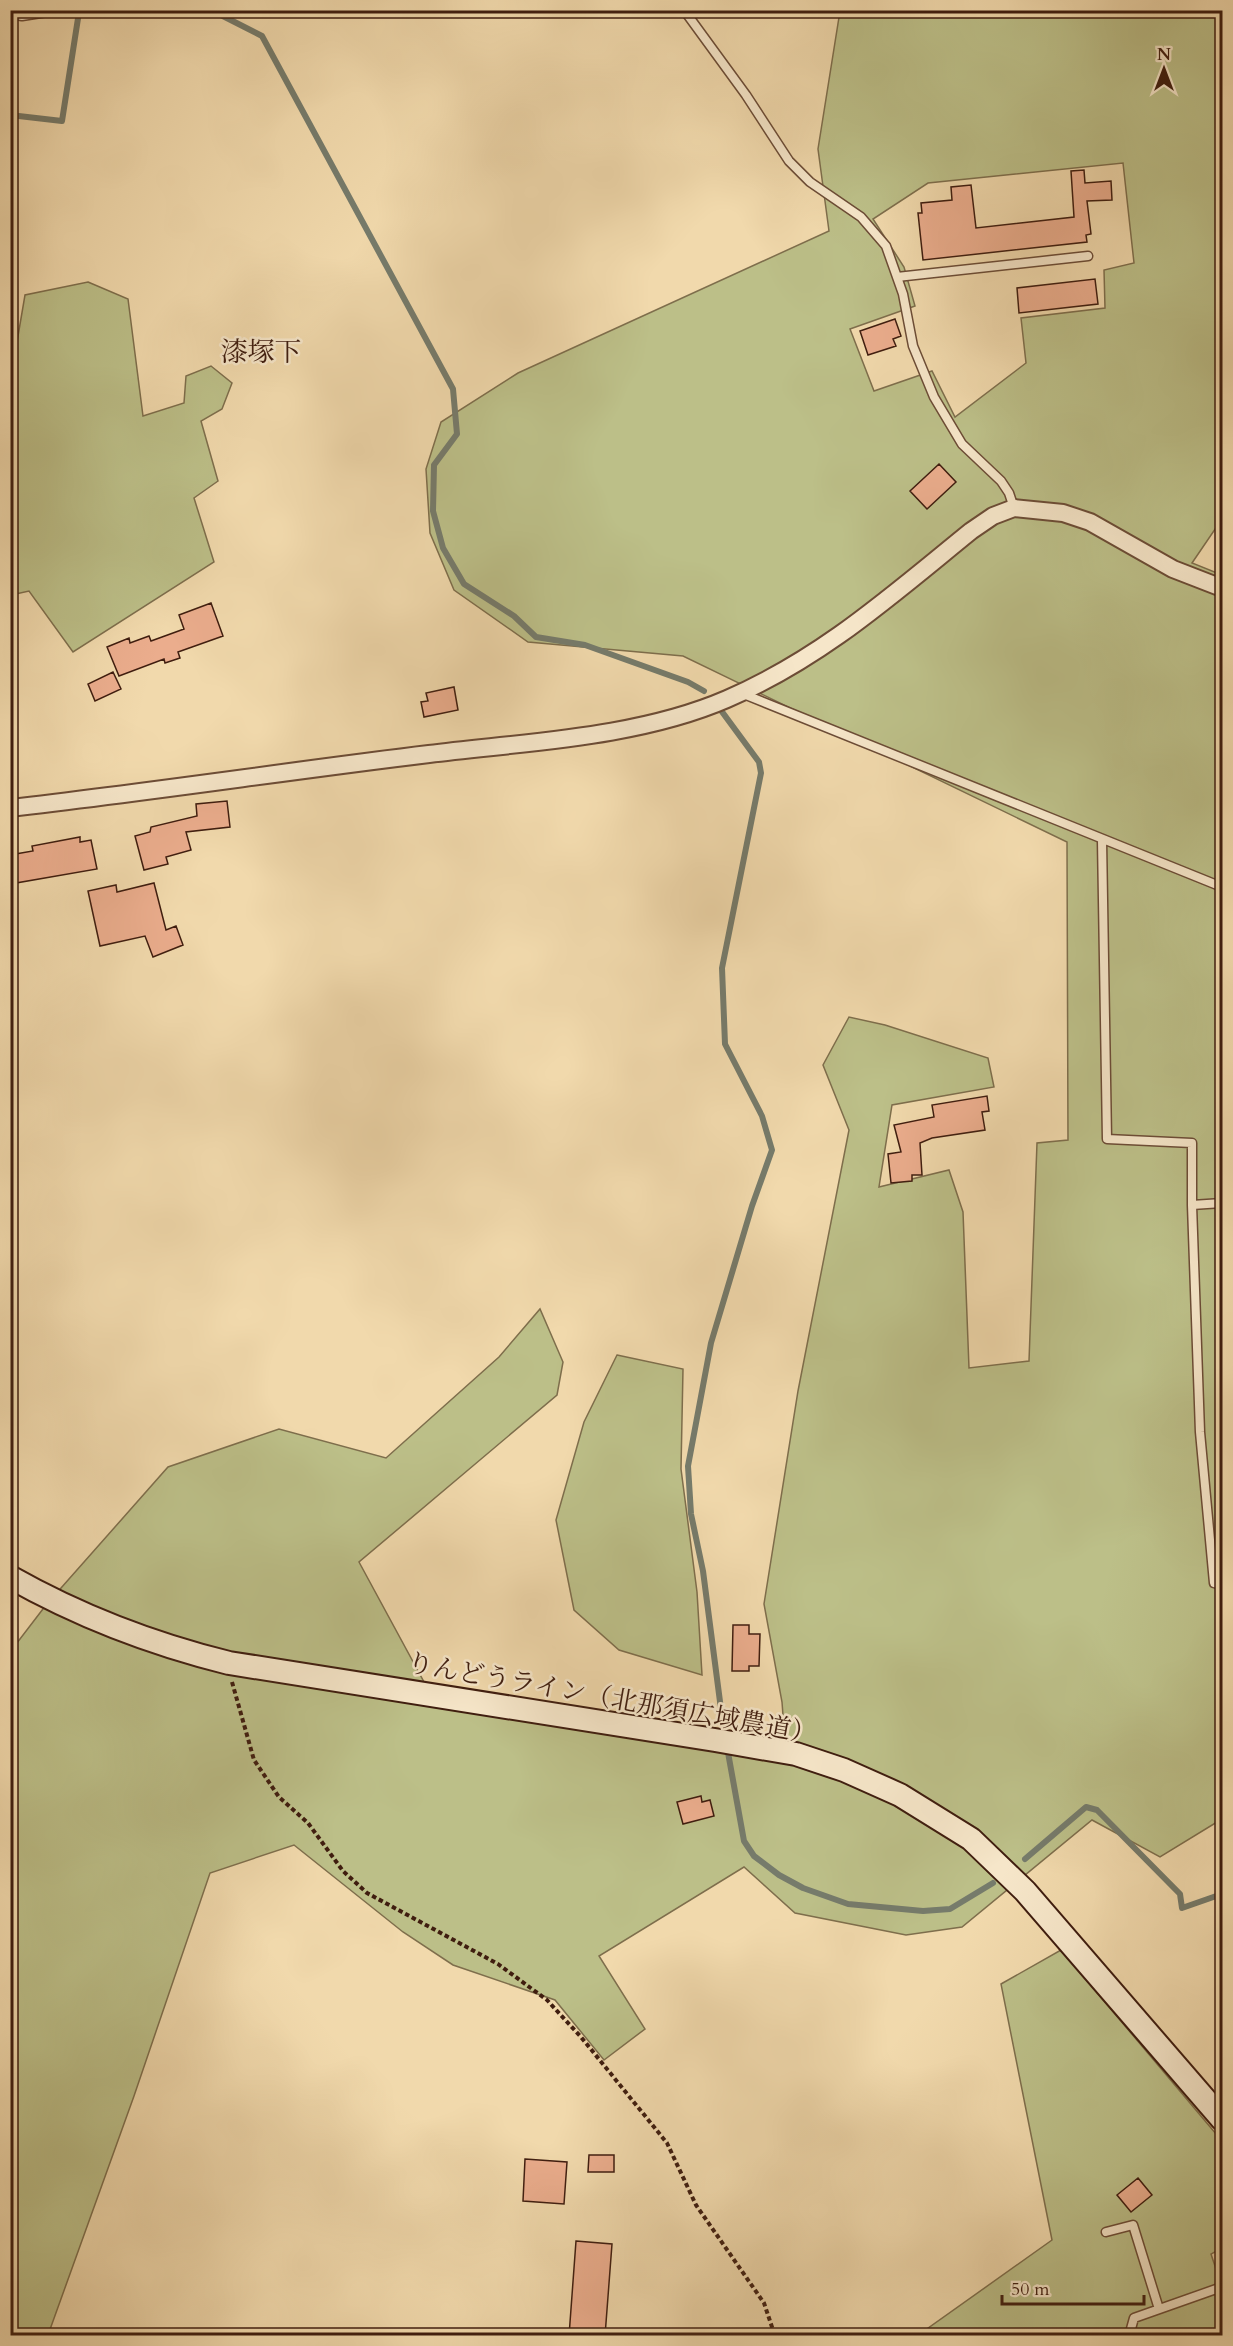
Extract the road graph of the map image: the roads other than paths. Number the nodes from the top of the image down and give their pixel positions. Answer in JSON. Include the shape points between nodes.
{"nodes":[{"id":1,"x":60,"y":10,"type":"edge"},
{"id":2,"x":684,"y":10,"type":"edge"},
{"id":3,"x":10,"y":14,"type":"edge"},
{"id":4,"x":1088,"y":255,"type":"dead end"},
{"id":5,"x":897,"y":277,"type":"junction"},
{"id":6,"x":1014,"y":508,"type":"junction"},
{"id":7,"x":1222,"y":588,"type":"edge"},
{"id":8,"x":740,"y":693,"type":"junction"},
{"id":9,"x":10,"y":808,"type":"edge"},
{"id":10,"x":1102,"y":840,"type":"junction"},
{"id":11,"x":1222,"y":886,"type":"edge"},
{"id":12,"x":1222,"y":1203,"type":"edge"},
{"id":13,"x":1192,"y":1205,"type":"junction"},
{"id":14,"x":10,"y":1577,"type":"edge"},
{"id":15,"x":1222,"y":1585,"type":"edge"},
{"id":16,"x":1222,"y":2119,"type":"edge"},
{"id":17,"x":1106,"y":2232,"type":"dead end"},
{"id":18,"x":1222,"y":2297,"type":"edge"},
{"id":19,"x":1159,"y":2309,"type":"junction"},
{"id":20,"x":1129,"y":2336,"type":"edge"}],
"edges":[{"from":1,"to":3,"type":"lane"},
{"from":2,"to":5,"type":"lane","via":[[789,161],[810,182],[878,233]]},
{"from":4,"to":5,"type":"lane"},
{"from":5,"to":6,"type":"lane","via":[[914,346],[934,397],[962,444],[1001,481]]},
{"from":6,"to":7,"type":"street","via":[[1063,513],[1090,522],[1154,560]]},
{"from":6,"to":8,"type":"street","via":[[971,531],[825,647]]},
{"from":8,"to":9,"type":"street","via":[[686,714],[590,734]]},
{"from":8,"to":10,"type":"lane"},
{"from":10,"to":11,"type":"lane"},
{"from":10,"to":13,"type":"lane","via":[[1107,1139],[1192,1143]]},
{"from":12,"to":13,"type":"lane"},
{"from":13,"to":15,"type":"lane","via":[[1201,1444],[1214,1583]]},
{"from":14,"to":16,"type":"street","name":"りんどうライン（北那須広域農道）","via":[[73,1610],[180,1651],[229,1663],[796,1754],[900,1795],[971,1839],[1025,1891]]},
{"from":17,"to":19,"type":"lane","via":[[1133,2225]]},
{"from":18,"to":19,"type":"lane","via":[[1219,2288]]},
{"from":19,"to":20,"type":"lane","via":[[1134,2318]]}]}
